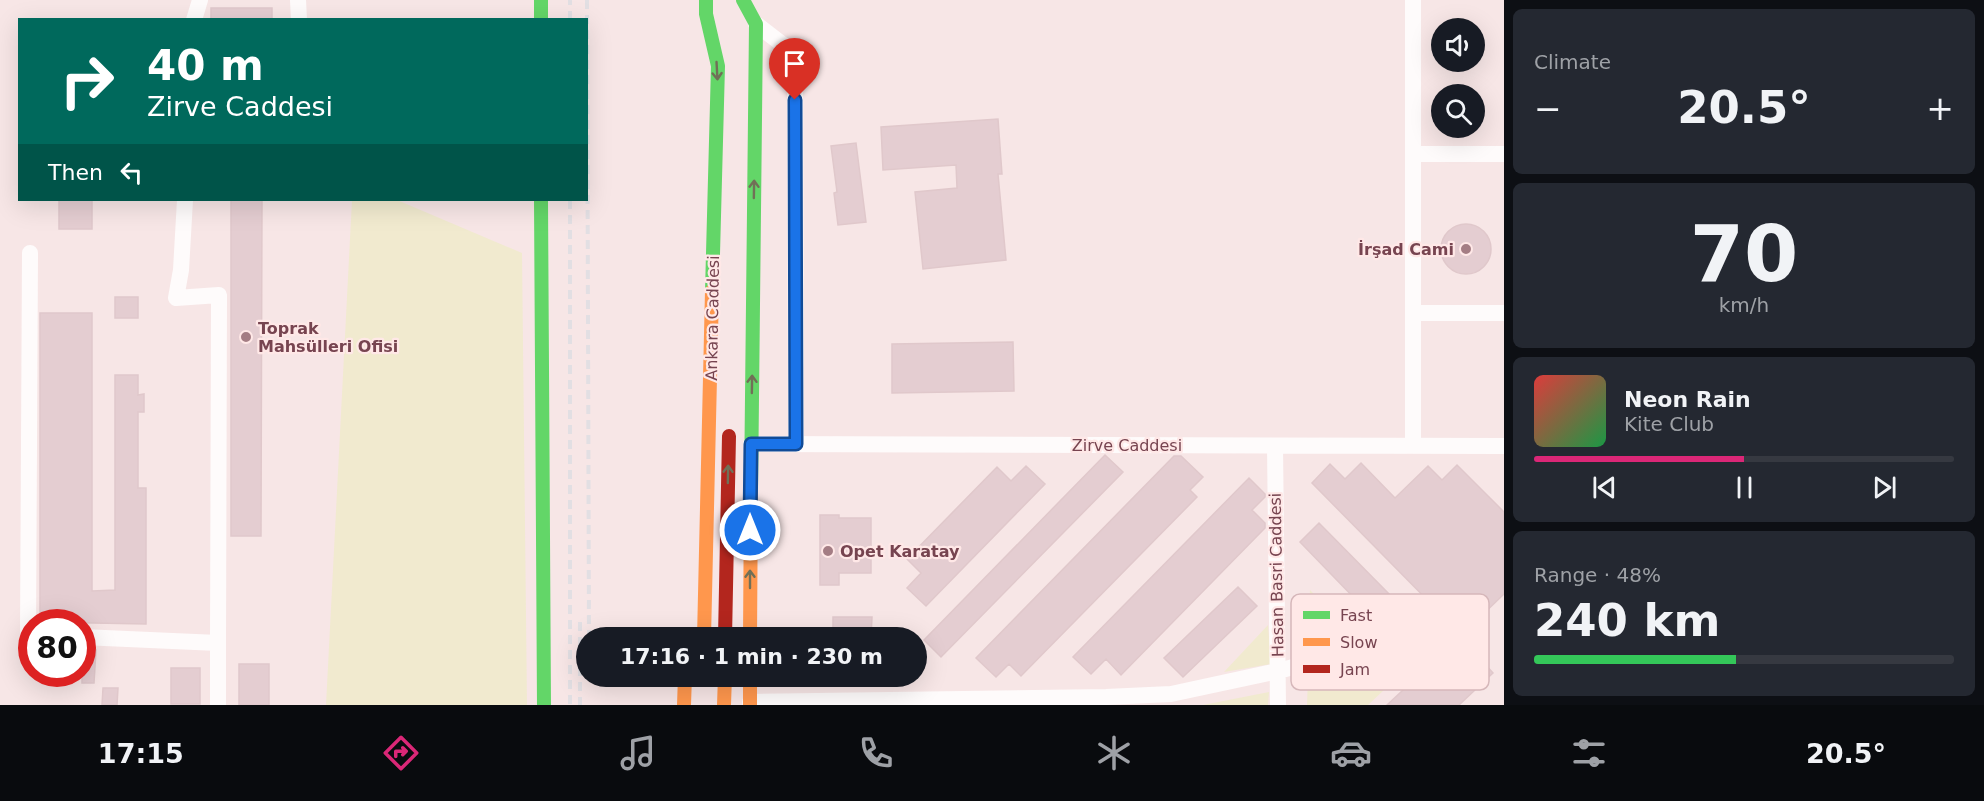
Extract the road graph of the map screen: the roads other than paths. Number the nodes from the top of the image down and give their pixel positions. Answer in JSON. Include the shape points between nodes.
{"nodes":[{"id":1,"x":200,"y":0,"type":"edge"},
{"id":2,"x":298,"y":0,"type":"edge"},
{"id":3,"x":541,"y":0,"type":"edge"},
{"id":4,"x":741,"y":0,"type":"edge"},
{"id":5,"x":1413,"y":0,"type":"edge"},
{"id":6,"x":706,"y":7,"type":"edge"},
{"id":7,"x":195,"y":18,"type":"edge"},
{"id":8,"x":299,"y":18,"type":"edge"},
{"id":9,"x":541,"y":18,"type":"edge"},
{"id":10,"x":737,"y":22,"type":"dead end"},
{"id":11,"x":756,"y":24,"type":"junction"},
{"id":12,"x":703,"y":96,"type":"dead end"},
{"id":13,"x":1413,"y":154,"type":"junction"},
{"id":14,"x":1504,"y":154,"type":"edge"},
{"id":15,"x":184,"y":201,"type":"edge"},
{"id":16,"x":541,"y":201,"type":"edge"},
{"id":17,"x":30,"y":253,"type":"dead end"},
{"id":18,"x":1413,"y":313,"type":"junction"},
{"id":19,"x":1504,"y":313,"type":"edge"},
{"id":20,"x":729,"y":423,"type":"dead end"},
{"id":21,"x":751,"y":444,"type":"junction"},
{"id":22,"x":796,"y":444,"type":"junction"},
{"id":23,"x":1275,"y":446,"type":"junction"},
{"id":24,"x":1413,"y":446,"type":"junction"},
{"id":25,"x":1504,"y":446,"type":"edge"},
{"id":26,"x":28,"y":609,"type":"edge"},
{"id":27,"x":704,"y":627,"type":"edge"},
{"id":28,"x":725,"y":627,"type":"edge"},
{"id":29,"x":750,"y":627,"type":"edge"},
{"id":30,"x":96,"y":638,"type":"edge"},
{"id":31,"x":218,"y":643,"type":"junction"},
{"id":32,"x":1291,"y":667,"type":"edge"},
{"id":33,"x":1278,"y":670,"type":"junction"},
{"id":34,"x":685,"y":687,"type":"edge"},
{"id":35,"x":725,"y":687,"type":"edge"},
{"id":36,"x":750,"y":687,"type":"edge"},
{"id":37,"x":750,"y":703,"type":"edge"},
{"id":38,"x":218,"y":705,"type":"edge"},
{"id":39,"x":544,"y":705,"type":"edge"},
{"id":40,"x":684,"y":705,"type":"edge"},
{"id":41,"x":724,"y":705,"type":"edge"},
{"id":42,"x":1278,"y":705,"type":"edge"}],
"edges":[{"from":1,"to":7,"type":"street"},
{"from":2,"to":8,"type":"street"},
{"from":3,"to":9,"type":"main road"},
{"from":4,"to":10,"type":"main road"},
{"from":4,"to":11,"type":"main road"},
{"from":5,"to":13,"type":"street"},
{"from":6,"to":12,"type":"main road"},
{"from":6,"to":27,"type":"main road","name":"Ankara Caddesi","one_way":true,"via":[[718,66]]},
{"from":21,"to":11,"type":"main road","one_way":true},
{"from":11,"to":22,"type":"street","via":[[795,54]]},
{"from":13,"to":14,"type":"street"},
{"from":13,"to":18,"type":"street"},
{"from":15,"to":31,"type":"street","via":[[176,298],[219,295]]},
{"from":16,"to":39,"type":"main road"},
{"from":17,"to":26,"type":"street"},
{"from":18,"to":19,"type":"street"},
{"from":18,"to":24,"type":"street"},
{"from":28,"to":20,"type":"main road","one_way":true},
{"from":21,"to":22,"type":"street","name":"Zirve Caddesi"},
{"from":29,"to":21,"type":"main road","one_way":true},
{"from":22,"to":23,"type":"street","name":"Zirve Caddesi"},
{"from":23,"to":24,"type":"street","name":"Zirve Caddesi"},
{"from":23,"to":33,"type":"street","name":"Hasan Basri Caddesi"},
{"from":24,"to":25,"type":"street","name":"Zirve Caddesi"},
{"from":30,"to":31,"type":"street"},
{"from":31,"to":38,"type":"street"},
{"from":32,"to":33,"type":"street"},
{"from":33,"to":37,"type":"street","via":[[1171,694]]},
{"from":33,"to":42,"type":"street","name":"Hasan Basri Caddesi"},
{"from":34,"to":40,"type":"main road"},
{"from":35,"to":41,"type":"main road"},
{"from":36,"to":37,"type":"main road"}]}
